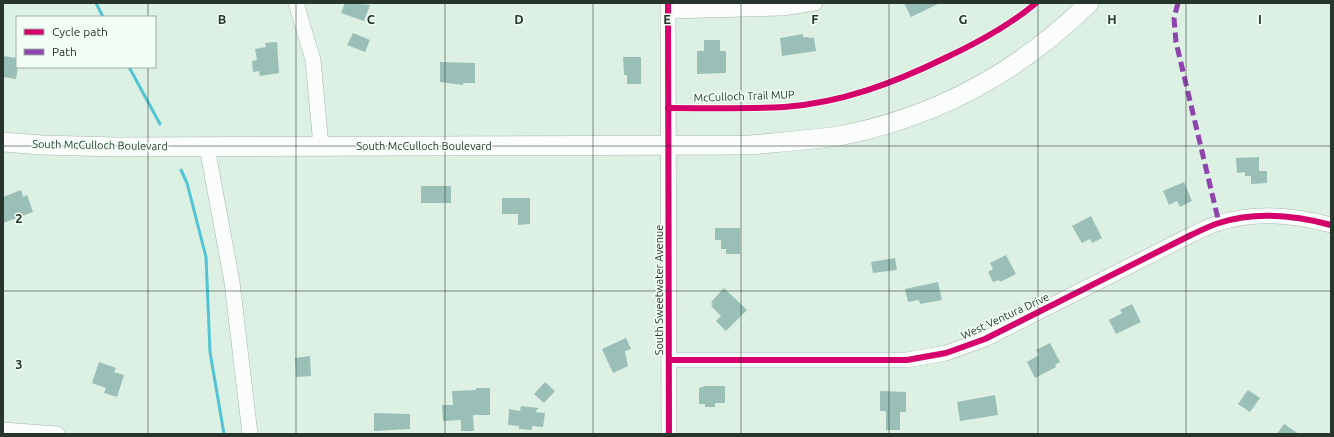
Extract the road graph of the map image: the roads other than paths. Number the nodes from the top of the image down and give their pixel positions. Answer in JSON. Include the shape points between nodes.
{"nodes":[{"id":1,"x":296,"y":3,"type":"edge"},
{"id":2,"x":815,"y":3,"type":"edge"},
{"id":3,"x":1089,"y":3,"type":"edge"},
{"id":4,"x":668,"y":7,"type":"edge"},
{"id":5,"x":3,"y":142,"type":"edge"},
{"id":6,"x":669,"y":145,"type":"junction"},
{"id":7,"x":207,"y":146,"type":"junction"},
{"id":8,"x":322,"y":146,"type":"junction"},
{"id":9,"x":1331,"y":225,"type":"edge"},
{"id":10,"x":669,"y":360,"type":"junction"},
{"id":11,"x":3,"y":430,"type":"edge"},
{"id":12,"x":57,"y":434,"type":"edge"},
{"id":13,"x":250,"y":434,"type":"edge"},
{"id":14,"x":669,"y":434,"type":"edge"}],
"edges":[{"from":1,"to":8,"type":"street","via":[[313,60]]},
{"from":2,"to":4,"type":"street","via":[[782,8]]},
{"from":3,"to":6,"type":"main road","name":"South McCulloch Boulevard","via":[[1028,56],[984,83],[942,104],[899,121],[844,134],[798,141],[750,145]]},
{"from":4,"to":6,"type":"street","name":"South Sweetwater Avenue"},
{"from":5,"to":7,"type":"main road","name":"South McCulloch Boulevard","via":[[93,147]]},
{"from":6,"to":8,"type":"main road","name":"South McCulloch Boulevard"},
{"from":6,"to":10,"type":"street","name":"South Sweetwater Avenue"},
{"from":7,"to":8,"type":"main road","name":"South McCulloch Boulevard"},
{"from":7,"to":13,"type":"street","via":[[232,282]]},
{"from":9,"to":10,"type":"street","name":"West Ventura Drive","via":[[1280,215],[1219,223],[985,339],[946,354],[907,360]]},
{"from":10,"to":14,"type":"street","name":"South Sweetwater Avenue"},
{"from":11,"to":12,"type":"street"}]}
